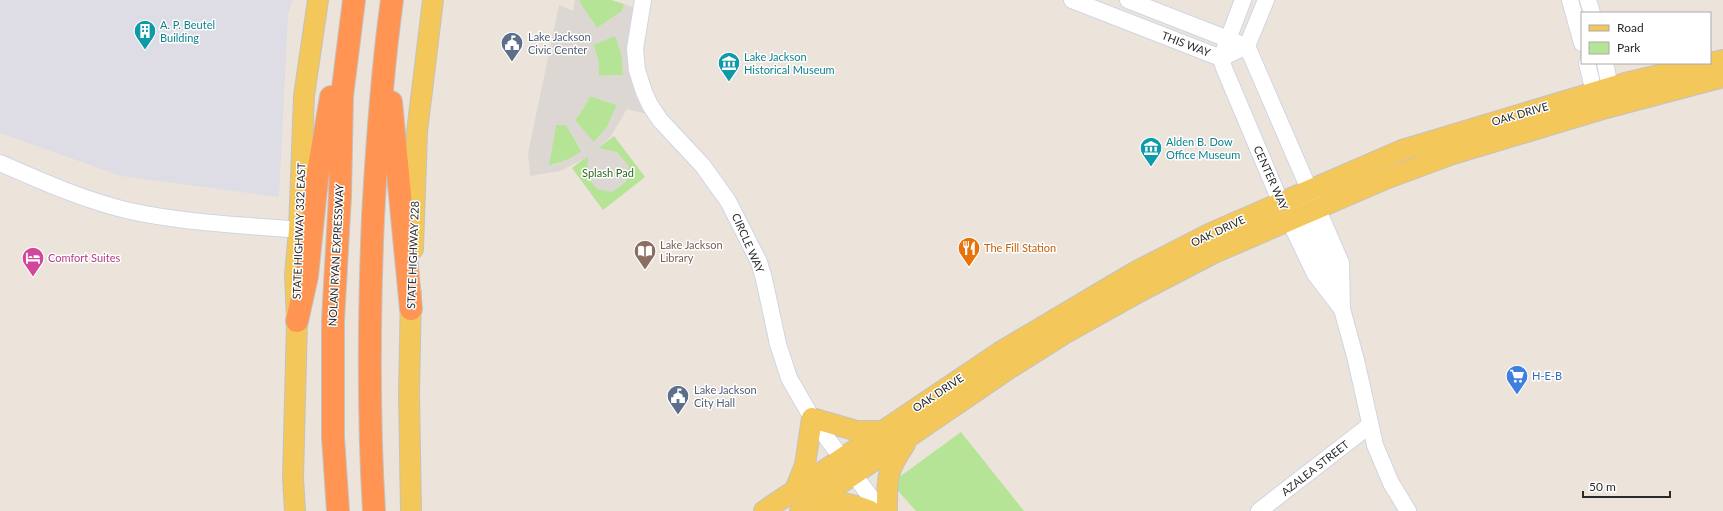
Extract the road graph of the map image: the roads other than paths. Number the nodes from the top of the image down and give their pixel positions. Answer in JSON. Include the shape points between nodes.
{"nodes":[{"id":1,"x":318,"y":0,"type":"edge"},
{"id":2,"x":353,"y":0,"type":"edge"},
{"id":3,"x":392,"y":0,"type":"edge"},
{"id":4,"x":433,"y":0,"type":"edge"},
{"id":5,"x":643,"y":0,"type":"edge"},
{"id":6,"x":1072,"y":0,"type":"edge"},
{"id":7,"x":1128,"y":0,"type":"edge"},
{"id":8,"x":1244,"y":0,"type":"edge"},
{"id":9,"x":1266,"y":0,"type":"edge"},
{"id":10,"x":1570,"y":0,"type":"edge"},
{"id":11,"x":1588,"y":0,"type":"edge"},
{"id":12,"x":1592,"y":12,"type":"edge"},
{"id":13,"x":1581,"y":39,"type":"edge"},
{"id":14,"x":1228,"y":40,"type":"junction"},
{"id":15,"x":386,"y":46,"type":"junction"},
{"id":16,"x":1247,"y":46,"type":"junction"},
{"id":17,"x":1221,"y":58,"type":"junction"},
{"id":18,"x":1723,"y":60,"type":"edge"},
{"id":19,"x":1711,"y":63,"type":"edge"},
{"id":20,"x":1588,"y":64,"type":"edge"},
{"id":21,"x":1605,"y":64,"type":"edge"},
{"id":22,"x":1707,"y":64,"type":"edge"},
{"id":23,"x":1723,"y":77,"type":"edge"},
{"id":24,"x":1602,"y":90,"type":"junction"},
{"id":25,"x":1606,"y":108,"type":"junction"},
{"id":26,"x":0,"y":163,"type":"edge"},
{"id":27,"x":1301,"y":207,"type":"junction"},
{"id":28,"x":299,"y":230,"type":"junction"},
{"id":29,"x":1342,"y":309,"type":"junction"},
{"id":30,"x":411,"y":310,"type":"junction"},
{"id":31,"x":297,"y":321,"type":"junction"},
{"id":32,"x":812,"y":418,"type":"junction"},
{"id":33,"x":1370,"y":425,"type":"junction"},
{"id":34,"x":881,"y":431,"type":"junction"},
{"id":35,"x":909,"y":437,"type":"junction"},
{"id":36,"x":842,"y":459,"type":"junction"},
{"id":37,"x":854,"y":474,"type":"junction"},
{"id":38,"x":795,"y":490,"type":"junction"},
{"id":39,"x":807,"y":506,"type":"edge"},
{"id":40,"x":295,"y":511,"type":"edge"},
{"id":41,"x":338,"y":511,"type":"edge"},
{"id":42,"x":374,"y":511,"type":"edge"},
{"id":43,"x":411,"y":511,"type":"edge"},
{"id":44,"x":764,"y":511,"type":"edge"},
{"id":45,"x":870,"y":511,"type":"edge"},
{"id":46,"x":881,"y":511,"type":"edge"},
{"id":47,"x":887,"y":511,"type":"edge"},
{"id":48,"x":1259,"y":511,"type":"edge"},
{"id":49,"x":1408,"y":511,"type":"edge"}],
"edges":[{"from":1,"to":28,"type":"main road","name":"STATE HIGHWAY 332 EAST","via":[[304,96]]},
{"from":2,"to":31,"type":"highway","via":[[335,69],[317,179],[307,276]]},
{"from":2,"to":41,"type":"highway","name":"NOLAN RYAN EXPRESSWAY","via":[[342,96],[340,196],[333,320],[333,437]]},
{"from":3,"to":15,"type":"highway"},
{"from":4,"to":30,"type":"main road","name":"STATE HIGHWAY 228","via":[[416,132]]},
{"from":5,"to":32,"type":"street","name":"CIRCLE WAY","via":[[635,49],[637,70],[644,92],[660,120],[710,175],[740,222],[764,279],[783,361],[796,392]]},
{"from":6,"to":17,"type":"street","name":"THIS WAY"},
{"from":7,"to":14,"type":"street","name":"THIS WAY"},
{"from":8,"to":14,"type":"street"},
{"from":9,"to":16,"type":"street"},
{"from":10,"to":13,"type":"street"},
{"from":11,"to":12,"type":"street"},
{"from":14,"to":16,"type":"street","name":"THIS WAY"},
{"from":14,"to":17,"type":"street"},
{"from":15,"to":30,"type":"highway"},
{"from":15,"to":42,"type":"highway","via":[[377,139],[370,302]]},
{"from":16,"to":17,"type":"street","name":"THIS WAY"},
{"from":16,"to":27,"type":"street","name":"CENTER WAY"},
{"from":17,"to":27,"type":"street","name":"CENTER WAY","via":[[1224,68]]},
{"from":18,"to":19,"type":"main road","name":"OAK DRIVE"},
{"from":20,"to":24,"type":"street"},
{"from":21,"to":24,"type":"street"},
{"from":22,"to":24,"type":"main road","name":"OAK DRIVE"},
{"from":23,"to":25,"type":"main road","name":"OAK DRIVE"},
{"from":24,"to":25,"type":"street"},
{"from":24,"to":27,"type":"main road","name":"OAK DRIVE","via":[[1402,150]]},
{"from":25,"to":27,"type":"main road","name":"OAK DRIVE","via":[[1450,155]]},
{"from":26,"to":28,"type":"street","via":[[98,203],[132,211],[195,221]]},
{"from":27,"to":29,"type":"street","name":"CENTER WAY","via":[[1315,274]]},
{"from":27,"to":29,"type":"street","name":"CENTER WAY","via":[[1341,262]]},
{"from":27,"to":34,"type":"main road","name":"OAK DRIVE","via":[[1211,233],[1135,272],[976,367]]},
{"from":27,"to":35,"type":"main road","name":"OAK DRIVE","via":[[1064,334],[986,383]]},
{"from":28,"to":31,"type":"main road","name":"STATE HIGHWAY 332 EAST","via":[[295,275]]},
{"from":29,"to":33,"type":"street","name":"CENTER WAY"},
{"from":30,"to":43,"type":"main road","name":"STATE HIGHWAY 228"},
{"from":31,"to":40,"type":"main road","name":"STATE HIGHWAY 332 EAST","via":[[293,478]]},
{"from":32,"to":34,"type":"main road","via":[[857,431]]},
{"from":32,"to":36,"type":"street","name":"CIRCLE WAY"},
{"from":32,"to":38,"type":"main road","via":[[805,465]]},
{"from":33,"to":48,"type":"street","name":"AZALEA STREET"},
{"from":33,"to":49,"type":"street","name":"CENTER WAY","via":[[1375,445],[1391,482]]},
{"from":34,"to":36,"type":"main road","name":"OAK DRIVE"},
{"from":35,"to":37,"type":"main road","name":"OAK DRIVE"},
{"from":35,"to":47,"type":"main road","via":[[889,470]]},
{"from":36,"to":37,"type":"street","name":"CIRCLE WAY"},
{"from":36,"to":38,"type":"main road","name":"OAK DRIVE"},
{"from":37,"to":39,"type":"main road","name":"OAK DRIVE"},
{"from":37,"to":46,"type":"street","name":"CIRCLE WAY"},
{"from":38,"to":44,"type":"main road","name":"OAK DRIVE"},
{"from":39,"to":45,"type":"main road","via":[[832,501],[860,506]]}]}
